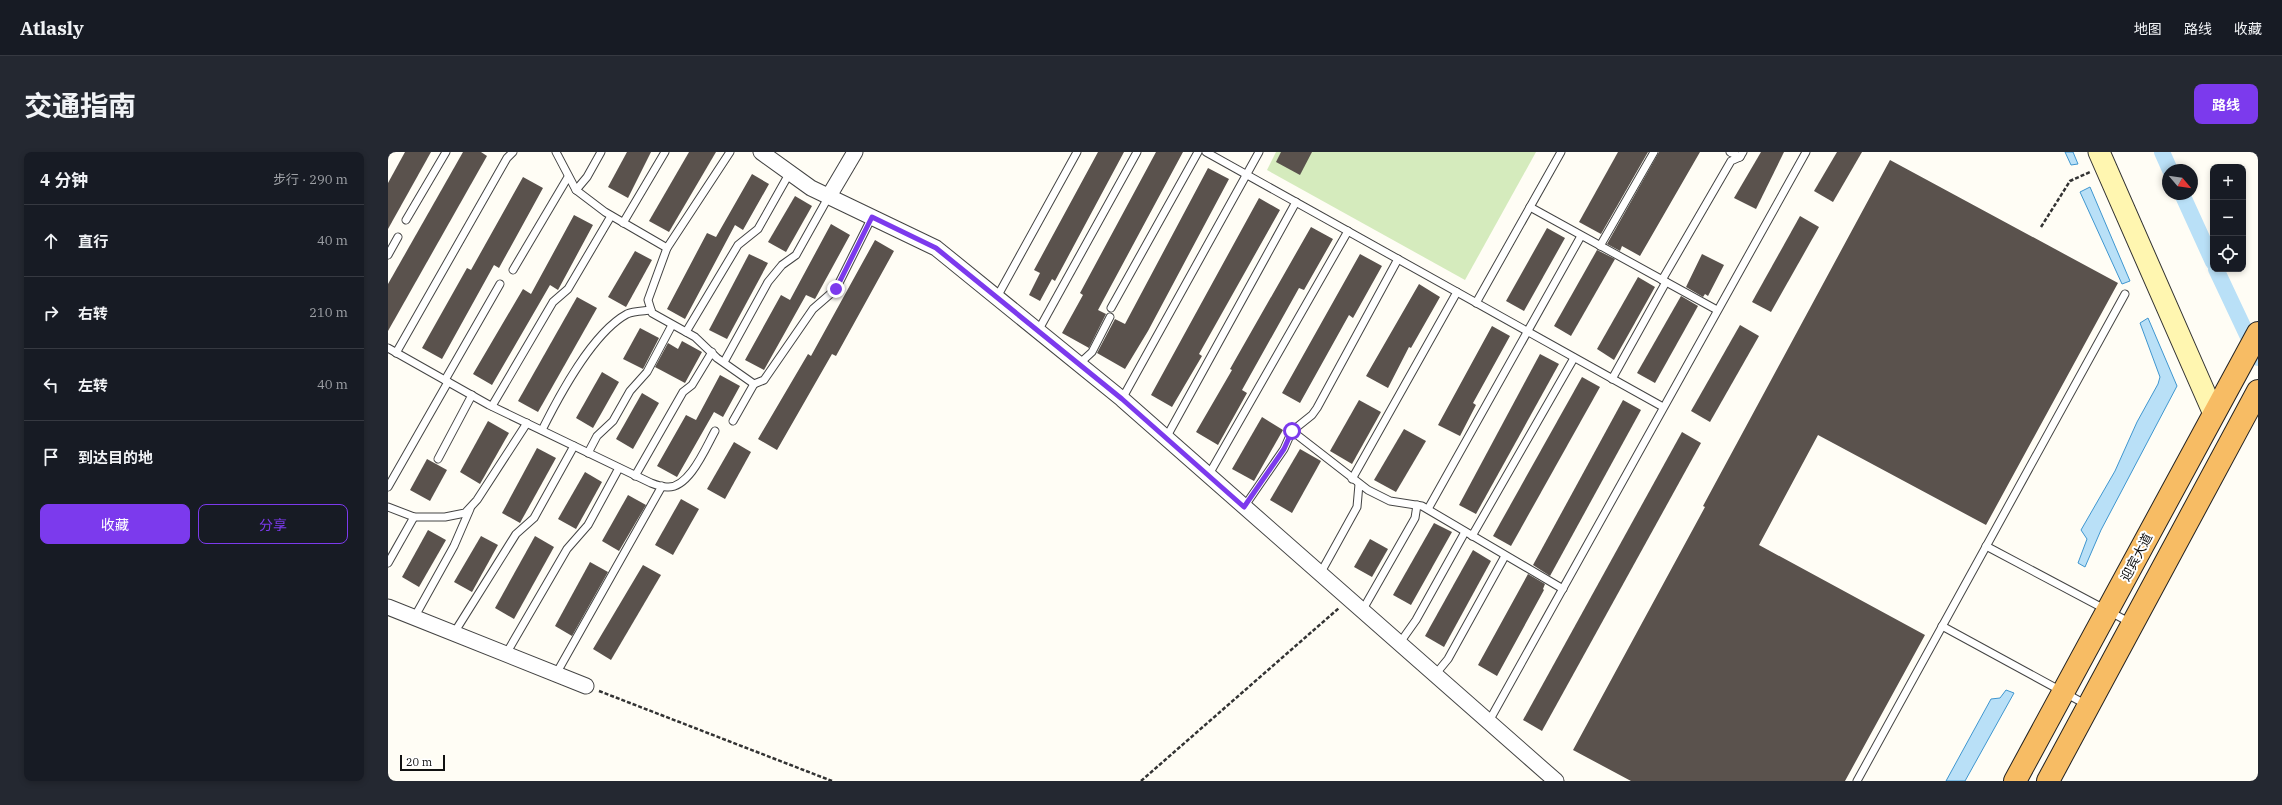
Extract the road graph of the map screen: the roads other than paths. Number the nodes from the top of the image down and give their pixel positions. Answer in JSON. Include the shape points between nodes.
{"nodes":[{"id":1,"x":446,"y":152,"type":"edge"},
{"id":2,"x":513,"y":152,"type":"edge"},
{"id":3,"x":556,"y":152,"type":"edge"},
{"id":4,"x":601,"y":152,"type":"edge"},
{"id":5,"x":665,"y":152,"type":"edge"},
{"id":6,"x":730,"y":152,"type":"edge"},
{"id":7,"x":761,"y":152,"type":"edge"},
{"id":8,"x":856,"y":152,"type":"edge"},
{"id":9,"x":1077,"y":152,"type":"edge"},
{"id":10,"x":1137,"y":152,"type":"edge"},
{"id":11,"x":1198,"y":152,"type":"edge"},
{"id":12,"x":1206,"y":152,"type":"edge"},
{"id":13,"x":1259,"y":152,"type":"edge"},
{"id":14,"x":1561,"y":152,"type":"edge"},
{"id":15,"x":1654,"y":152,"type":"edge"},
{"id":16,"x":1730,"y":152,"type":"edge"},
{"id":17,"x":1806,"y":152,"type":"edge"},
{"id":18,"x":1741,"y":155,"type":"edge"},
{"id":19,"x":2102,"y":158,"type":"edge"},
{"id":20,"x":789,"y":174,"type":"junction"},
{"id":21,"x":1247,"y":175,"type":"junction"},
{"id":22,"x":568,"y":177,"type":"junction"},
{"id":23,"x":576,"y":190,"type":"junction"},
{"id":24,"x":830,"y":196,"type":"junction"},
{"id":25,"x":1296,"y":202,"type":"junction"},
{"id":26,"x":1530,"y":207,"type":"junction"},
{"id":27,"x":611,"y":216,"type":"junction"},
{"id":28,"x":872,"y":217,"type":"junction"},
{"id":29,"x":406,"y":220,"type":"dead end"},
{"id":30,"x":623,"y":223,"type":"junction"},
{"id":31,"x":1348,"y":231,"type":"junction"},
{"id":32,"x":1581,"y":236,"type":"junction"},
{"id":33,"x":398,"y":237,"type":"dead end"},
{"id":34,"x":1600,"y":246,"type":"junction"},
{"id":35,"x":667,"y":248,"type":"junction"},
{"id":36,"x":388,"y":255,"type":"edge"},
{"id":37,"x":1398,"y":259,"type":"junction"},
{"id":38,"x":513,"y":270,"type":"dead end"},
{"id":39,"x":1664,"y":281,"type":"junction"},
{"id":40,"x":500,"y":284,"type":"dead end"},
{"id":41,"x":1457,"y":292,"type":"junction"},
{"id":42,"x":2125,"y":294,"type":"dead end"},
{"id":43,"x":997,"y":297,"type":"junction"},
{"id":44,"x":1476,"y":303,"type":"junction"},
{"id":45,"x":1111,"y":308,"type":"dead end"},
{"id":46,"x":651,"y":310,"type":"junction"},
{"id":47,"x":1717,"y":310,"type":"junction"},
{"id":48,"x":1110,"y":317,"type":"dead end"},
{"id":49,"x":672,"y":325,"type":"junction"},
{"id":50,"x":1038,"y":331,"type":"junction"},
{"id":51,"x":686,"y":332,"type":"junction"},
{"id":52,"x":1527,"y":332,"type":"junction"},
{"id":53,"x":2254,"y":341,"type":"edge"},
{"id":54,"x":388,"y":348,"type":"edge"},
{"id":55,"x":712,"y":352,"type":"junction"},
{"id":56,"x":396,"y":353,"type":"junction"},
{"id":57,"x":1574,"y":358,"type":"junction"},
{"id":58,"x":724,"y":362,"type":"junction"},
{"id":59,"x":1079,"y":364,"type":"junction"},
{"id":60,"x":1612,"y":379,"type":"junction"},
{"id":61,"x":446,"y":381,"type":"junction"},
{"id":62,"x":754,"y":384,"type":"junction"},
{"id":63,"x":2258,"y":391,"type":"edge"},
{"id":64,"x":472,"y":395,"type":"junction"},
{"id":65,"x":1122,"y":399,"type":"junction"},
{"id":66,"x":492,"y":406,"type":"junction"},
{"id":67,"x":1663,"y":407,"type":"junction"},
{"id":68,"x":2214,"y":414,"type":"junction"},
{"id":69,"x":733,"y":421,"type":"dead end"},
{"id":70,"x":527,"y":423,"type":"junction"},
{"id":71,"x":542,"y":430,"type":"junction"},
{"id":72,"x":715,"y":431,"type":"dead end"},
{"id":73,"x":1292,"y":431,"type":"junction"},
{"id":74,"x":1166,"y":438,"type":"junction"},
{"id":75,"x":574,"y":446,"type":"junction"},
{"id":76,"x":588,"y":453,"type":"junction"},
{"id":77,"x":438,"y":459,"type":"dead end"},
{"id":78,"x":619,"y":468,"type":"junction"},
{"id":79,"x":635,"y":476,"type":"junction"},
{"id":80,"x":1208,"y":476,"type":"junction"},
{"id":81,"x":1352,"y":478,"type":"junction"},
{"id":82,"x":1359,"y":484,"type":"junction"},
{"id":83,"x":662,"y":486,"type":"junction"},
{"id":84,"x":388,"y":487,"type":"edge"},
{"id":85,"x":472,"y":505,"type":"junction"},
{"id":86,"x":1418,"y":505,"type":"junction"},
{"id":87,"x":388,"y":507,"type":"edge"},
{"id":88,"x":1244,"y":507,"type":"junction"},
{"id":89,"x":1428,"y":509,"type":"junction"},
{"id":90,"x":414,"y":517,"type":"junction"},
{"id":91,"x":1468,"y":534,"type":"junction"},
{"id":92,"x":1986,"y":546,"type":"junction"},
{"id":93,"x":1505,"y":556,"type":"junction"},
{"id":94,"x":388,"y":563,"type":"edge"},
{"id":95,"x":1320,"y":575,"type":"junction"},
{"id":96,"x":1563,"y":589,"type":"junction"},
{"id":97,"x":388,"y":607,"type":"edge"},
{"id":98,"x":1361,"y":611,"type":"junction"},
{"id":99,"x":2108,"y":611,"type":"junction"},
{"id":100,"x":414,"y":618,"type":"junction"},
{"id":101,"x":2133,"y":624,"type":"junction"},
{"id":102,"x":1942,"y":626,"type":"junction"},
{"id":103,"x":454,"y":633,"type":"junction"},
{"id":104,"x":1398,"y":644,"type":"junction"},
{"id":105,"x":506,"y":654,"type":"junction"},
{"id":106,"x":556,"y":674,"type":"junction"},
{"id":107,"x":1434,"y":676,"type":"junction"},
{"id":108,"x":586,"y":686,"type":"road end"},
{"id":109,"x":2063,"y":693,"type":"junction"},
{"id":110,"x":2088,"y":706,"type":"junction"},
{"id":111,"x":1488,"y":723,"type":"junction"},
{"id":112,"x":1556,"y":781,"type":"edge"},
{"id":113,"x":1857,"y":781,"type":"edge"},
{"id":114,"x":2015,"y":781,"type":"edge"},
{"id":115,"x":2048,"y":781,"type":"edge"}],
"edges":[{"from":1,"to":29,"type":"lane"},
{"from":2,"to":56,"type":"lane","via":[[503,165]]},
{"from":3,"to":22,"type":"lane"},
{"from":4,"to":23,"type":"lane","via":[[587,177]]},
{"from":5,"to":30,"type":"lane"},
{"from":6,"to":35,"type":"lane"},
{"from":7,"to":20,"type":"street"},
{"from":8,"to":24,"type":"street"},
{"from":9,"to":43,"type":"lane"},
{"from":10,"to":50,"type":"lane"},
{"from":11,"to":45,"type":"lane"},
{"from":12,"to":21,"type":"lane"},
{"from":13,"to":21,"type":"lane"},
{"from":14,"to":26,"type":"lane"},
{"from":15,"to":34,"type":"lane"},
{"from":16,"to":18,"type":"lane"},
{"from":17,"to":47,"type":"lane"},
{"from":18,"to":39,"type":"lane","via":[[1731,161]]},
{"from":19,"to":68,"type":"main road"},
{"from":20,"to":24,"type":"street"},
{"from":20,"to":51,"type":"lane","via":[[758,229],[738,245]]},
{"from":21,"to":25,"type":"lane"},
{"from":21,"to":65,"type":"lane"},
{"from":22,"to":23,"type":"lane"},
{"from":22,"to":38,"type":"lane"},
{"from":23,"to":27,"type":"lane"},
{"from":24,"to":28,"type":"street"},
{"from":24,"to":58,"type":"lane","via":[[796,255],[782,265],[768,282]]},
{"from":25,"to":31,"type":"lane"},
{"from":25,"to":74,"type":"lane"},
{"from":26,"to":32,"type":"lane"},
{"from":26,"to":44,"type":"lane"},
{"from":27,"to":30,"type":"lane"},
{"from":27,"to":66,"type":"lane","via":[[568,289],[553,302]]},
{"from":28,"to":43,"type":"street","via":[[936,248]]},
{"from":28,"to":62,"type":"lane","via":[[836,289],[813,309],[764,380]]},
{"from":30,"to":35,"type":"lane"},
{"from":31,"to":37,"type":"lane"},
{"from":31,"to":80,"type":"lane"},
{"from":32,"to":34,"type":"lane"},
{"from":32,"to":52,"type":"lane"},
{"from":33,"to":36,"type":"lane"},
{"from":34,"to":39,"type":"lane"},
{"from":35,"to":46,"type":"lane","via":[[648,300]]},
{"from":37,"to":41,"type":"lane"},
{"from":37,"to":73,"type":"lane","via":[[1317,408]]},
{"from":39,"to":47,"type":"lane"},
{"from":39,"to":60,"type":"lane"},
{"from":40,"to":61,"type":"lane"},
{"from":41,"to":44,"type":"lane"},
{"from":41,"to":81,"type":"lane"},
{"from":42,"to":92,"type":"lane"},
{"from":43,"to":50,"type":"street"},
{"from":44,"to":52,"type":"lane"},
{"from":46,"to":49,"type":"lane"},
{"from":46,"to":71,"type":"lane","via":[[628,313],[606,332],[562,389]]},
{"from":47,"to":67,"type":"lane"},
{"from":48,"to":59,"type":"lane","via":[[1092,352]]},
{"from":49,"to":51,"type":"lane"},
{"from":49,"to":76,"type":"lane","via":[[647,372],[630,391],[612,421],[597,436]]},
{"from":50,"to":59,"type":"street"},
{"from":51,"to":55,"type":"lane","via":[[696,337]]},
{"from":52,"to":57,"type":"lane"},
{"from":52,"to":89,"type":"lane"},
{"from":53,"to":68,"type":"highway","name":"迎宾大道"},
{"from":54,"to":56,"type":"lane"},
{"from":55,"to":58,"type":"lane"},
{"from":55,"to":79,"type":"lane","via":[[692,385],[683,392]]},
{"from":56,"to":61,"type":"lane"},
{"from":57,"to":60,"type":"lane"},
{"from":57,"to":91,"type":"lane"},
{"from":58,"to":62,"type":"lane"},
{"from":59,"to":65,"type":"street"},
{"from":60,"to":67,"type":"lane"},
{"from":61,"to":64,"type":"lane"},
{"from":61,"to":84,"type":"lane"},
{"from":62,"to":69,"type":"lane"},
{"from":63,"to":101,"type":"highway"},
{"from":64,"to":66,"type":"lane"},
{"from":64,"to":77,"type":"lane"},
{"from":65,"to":74,"type":"street"},
{"from":66,"to":70,"type":"lane"},
{"from":67,"to":96,"type":"lane"},
{"from":68,"to":99,"type":"highway","name":"迎宾大道"},
{"from":70,"to":71,"type":"lane"},
{"from":70,"to":85,"type":"lane"},
{"from":71,"to":75,"type":"lane"},
{"from":72,"to":83,"type":"lane","via":[[688,478],[678,485],[668,488]]},
{"from":73,"to":81,"type":"lane"},
{"from":73,"to":88,"type":"lane","via":[[1284,449]]},
{"from":74,"to":80,"type":"street"},
{"from":75,"to":76,"type":"lane"},
{"from":75,"to":103,"type":"lane","via":[[534,518],[516,534]]},
{"from":76,"to":78,"type":"lane"},
{"from":78,"to":79,"type":"lane"},
{"from":78,"to":105,"type":"lane","via":[[588,525],[567,549]]},
{"from":79,"to":83,"type":"lane"},
{"from":80,"to":88,"type":"street"},
{"from":81,"to":82,"type":"lane"},
{"from":82,"to":86,"type":"lane","via":[[1390,501]]},
{"from":82,"to":95,"type":"lane","via":[[1357,507]]},
{"from":83,"to":106,"type":"lane"},
{"from":85,"to":90,"type":"lane","via":[[465,513],[445,517]]},
{"from":85,"to":100,"type":"lane","via":[[454,546]]},
{"from":86,"to":89,"type":"lane"},
{"from":86,"to":98,"type":"lane","via":[[1415,518]]},
{"from":87,"to":90,"type":"lane"},
{"from":88,"to":95,"type":"street"},
{"from":89,"to":91,"type":"lane"},
{"from":90,"to":94,"type":"lane"},
{"from":91,"to":93,"type":"lane"},
{"from":91,"to":104,"type":"lane","via":[[1416,620]]},
{"from":92,"to":99,"type":"lane"},
{"from":92,"to":102,"type":"lane"},
{"from":93,"to":96,"type":"lane"},
{"from":93,"to":107,"type":"lane","via":[[1448,658]]},
{"from":95,"to":98,"type":"street"},
{"from":96,"to":111,"type":"lane"},
{"from":97,"to":100,"type":"street"},
{"from":98,"to":104,"type":"street"},
{"from":99,"to":101,"type":"lane"},
{"from":99,"to":109,"type":"highway","name":"迎宾大道"},
{"from":100,"to":103,"type":"street"},
{"from":101,"to":110,"type":"highway"},
{"from":102,"to":109,"type":"lane"},
{"from":102,"to":113,"type":"lane"},
{"from":103,"to":105,"type":"street"},
{"from":104,"to":107,"type":"street"},
{"from":105,"to":106,"type":"street"},
{"from":106,"to":108,"type":"street"},
{"from":107,"to":111,"type":"street"},
{"from":109,"to":110,"type":"lane"},
{"from":109,"to":114,"type":"highway","name":"迎宾大道"},
{"from":110,"to":115,"type":"highway"},
{"from":111,"to":112,"type":"street"}]}
